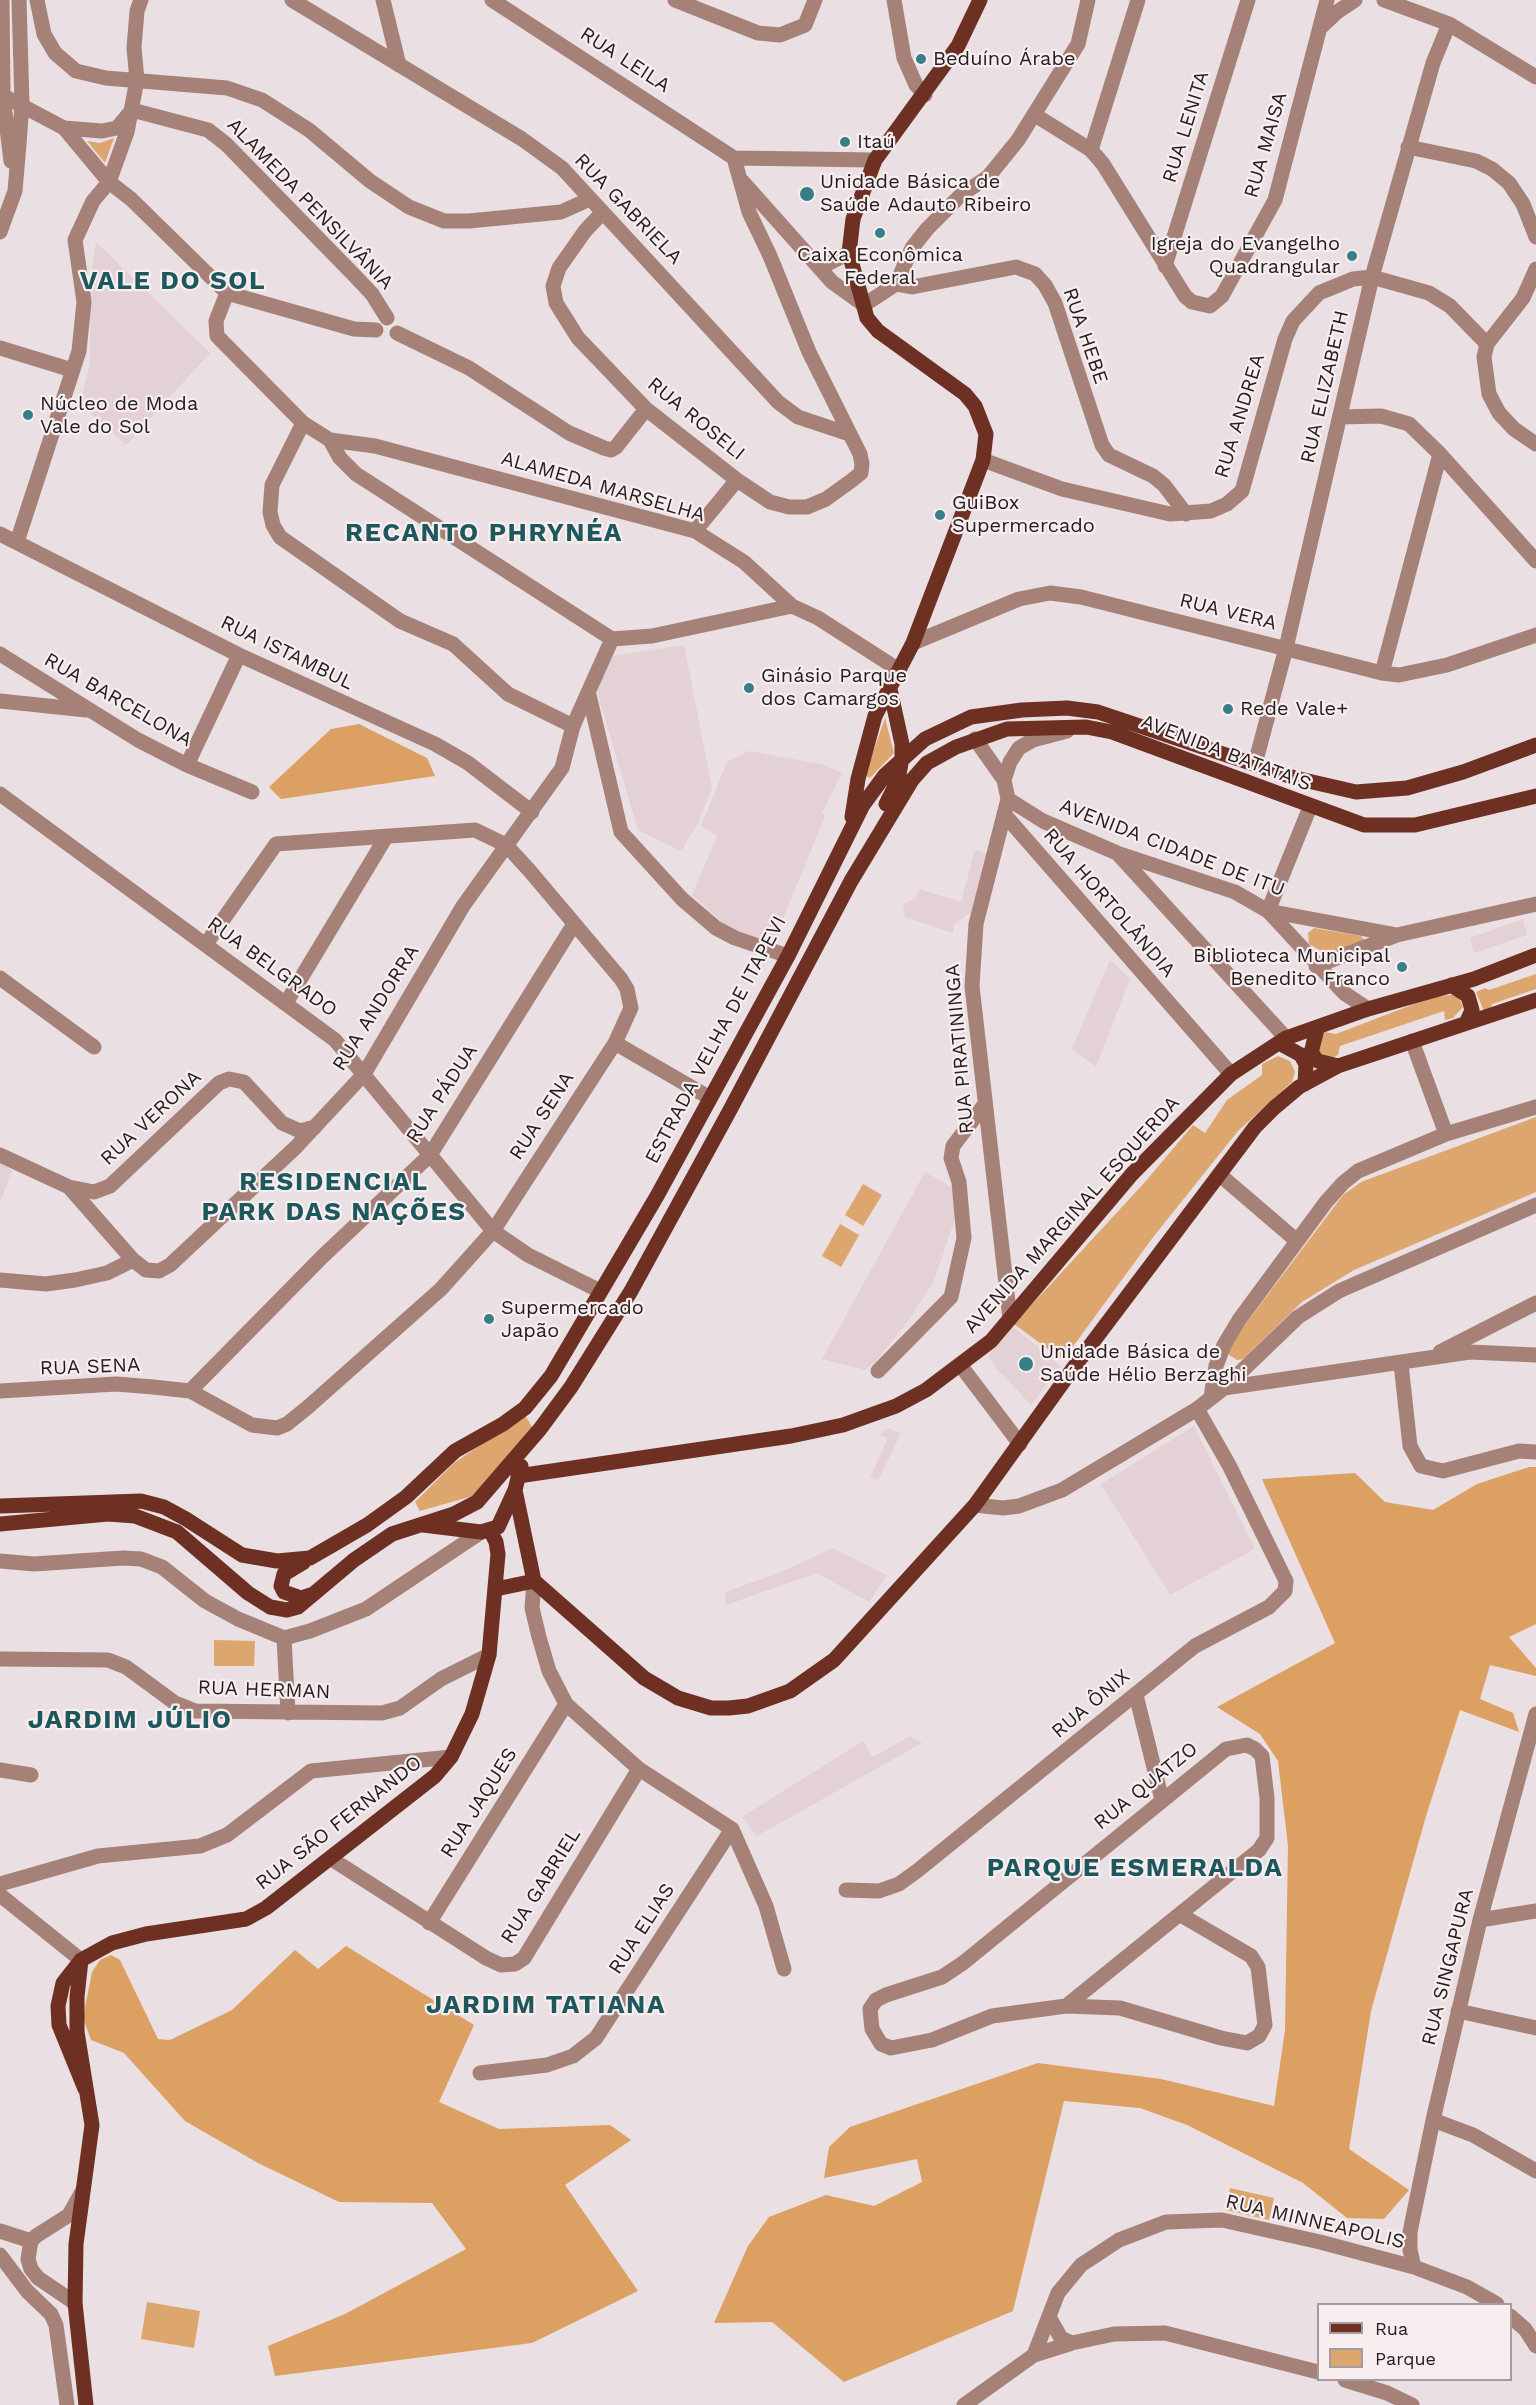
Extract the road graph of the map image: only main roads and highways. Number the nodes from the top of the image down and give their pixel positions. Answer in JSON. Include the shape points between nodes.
{"nodes":[{"id":1,"x":980,"y":0,"type":"edge"},
{"id":2,"x":890,"y":689,"type":"junction"},
{"id":3,"x":1536,"y":745,"type":"edge"},
{"id":4,"x":902,"y":758,"type":"junction"},
{"id":5,"x":1536,"y":796,"type":"edge"},
{"id":6,"x":852,"y":823,"type":"junction"},
{"id":7,"x":851,"y":881,"type":"junction"},
{"id":8,"x":1536,"y":955,"type":"edge"},
{"id":9,"x":1451,"y":985,"type":"junction"},
{"id":10,"x":1536,"y":1000,"type":"edge"},
{"id":11,"x":1467,"y":1021,"type":"junction"},
{"id":12,"x":1317,"y":1029,"type":"junction"},
{"id":13,"x":1283,"y":1040,"type":"junction"},
{"id":14,"x":1338,"y":1066,"type":"junction"},
{"id":15,"x":1305,"y":1084,"type":"junction"},
{"id":16,"x":531,"y":1440,"type":"junction"},
{"id":17,"x":516,"y":1483,"type":"junction"},
{"id":18,"x":0,"y":1506,"type":"edge"},
{"id":19,"x":0,"y":1524,"type":"edge"},
{"id":20,"x":418,"y":1524,"type":"junction"},
{"id":21,"x":485,"y":1531,"type":"junction"},
{"id":22,"x":310,"y":1558,"type":"junction"},
{"id":23,"x":534,"y":1581,"type":"junction"},
{"id":24,"x":496,"y":1589,"type":"junction"},
{"id":25,"x":319,"y":1591,"type":"junction"},
{"id":26,"x":86,"y":2405,"type":"edge"}],
"edges":[{"from":1,"to":2,"type":"main road","via":[[958,46],[875,160],[853,219],[849,253],[867,318],[878,331],[965,394],[975,406],[986,434],[983,460],[913,643]]},
{"from":2,"to":4,"type":"main road"},
{"from":2,"to":6,"type":"main road","via":[[875,716],[858,779]]},
{"from":3,"to":4,"type":"main road","name":"ESTRADA VELHA DE ITAPEVI","via":[[1407,788],[1356,792],[1295,778],[1098,712],[1067,708],[971,717],[925,739]]},
{"from":4,"to":6,"type":"main road","name":"ESTRADA VELHA DE ITAPEVI","via":[[885,775]]},
{"from":4,"to":7,"type":"main road","via":[[893,793],[852,863]]},
{"from":5,"to":7,"type":"main road","name":"AVENIDA BATATAIS","via":[[1415,825],[1364,825],[1112,732],[1086,727],[1007,729],[927,762]]},
{"from":6,"to":22,"type":"main road","name":"ESTRADA VELHA DE ITAPEVI","via":[[789,956],[657,1196],[551,1376],[525,1408],[455,1451],[406,1497],[367,1525]]},
{"from":7,"to":16,"type":"main road","via":[[631,1290],[571,1387]]},
{"from":8,"to":9,"type":"main road","name":"AVENIDA MARGINAL ESQUERDA"},
{"from":9,"to":11,"type":"main road","via":[[1468,996],[1472,1010]]},
{"from":9,"to":12,"type":"main road","name":"AVENIDA MARGINAL ESQUERDA","via":[[1368,1009]]},
{"from":10,"to":11,"type":"main road"},
{"from":11,"to":14,"type":"main road"},
{"from":12,"to":13,"type":"main road","name":"AVENIDA MARGINAL ESQUERDA"},
{"from":12,"to":14,"type":"main road","via":[[1311,1053],[1318,1061]]},
{"from":13,"to":15,"type":"main road","via":[[1306,1064]]},
{"from":13,"to":17,"type":"main road","name":"AVENIDA MARGINAL ESQUERDA","via":[[1231,1074],[1132,1174],[991,1341],[926,1390],[896,1406],[843,1425]]},
{"from":14,"to":15,"type":"main road"},
{"from":15,"to":23,"type":"main road","via":[[1256,1127],[975,1504],[834,1660],[790,1691],[748,1706],[711,1708],[678,1698],[655,1685]]},
{"from":16,"to":17,"type":"main road"},
{"from":16,"to":20,"type":"main road","via":[[477,1502],[454,1514]]},
{"from":17,"to":21,"type":"main road","via":[[502,1522]]},
{"from":17,"to":23,"type":"main road"},
{"from":18,"to":22,"type":"main road","name":"ESTRADA VELHA DE ITAPEVI","via":[[141,1501],[164,1507],[243,1555],[277,1561]]},
{"from":19,"to":25,"type":"main road","via":[[108,1514],[135,1516],[177,1532],[270,1607],[298,1607]]},
{"from":20,"to":21,"type":"main road"},
{"from":20,"to":25,"type":"main road","via":[[372,1547]]},
{"from":21,"to":24,"type":"main road","name":"RUA SÃO FERNANDO","via":[[496,1542]]},
{"from":22,"to":25,"type":"main road","via":[[284,1574],[280,1586],[284,1592],[301,1598]]},
{"from":23,"to":24,"type":"main road"},
{"from":24,"to":26,"type":"main road","name":"RUA SÃO FERNANDO","via":[[489,1655],[472,1714],[451,1757],[435,1776],[266,1908],[246,1919],[146,1934],[112,1943],[79,1961],[77,2032],[92,2125],[76,2244],[75,2303]]}]}
